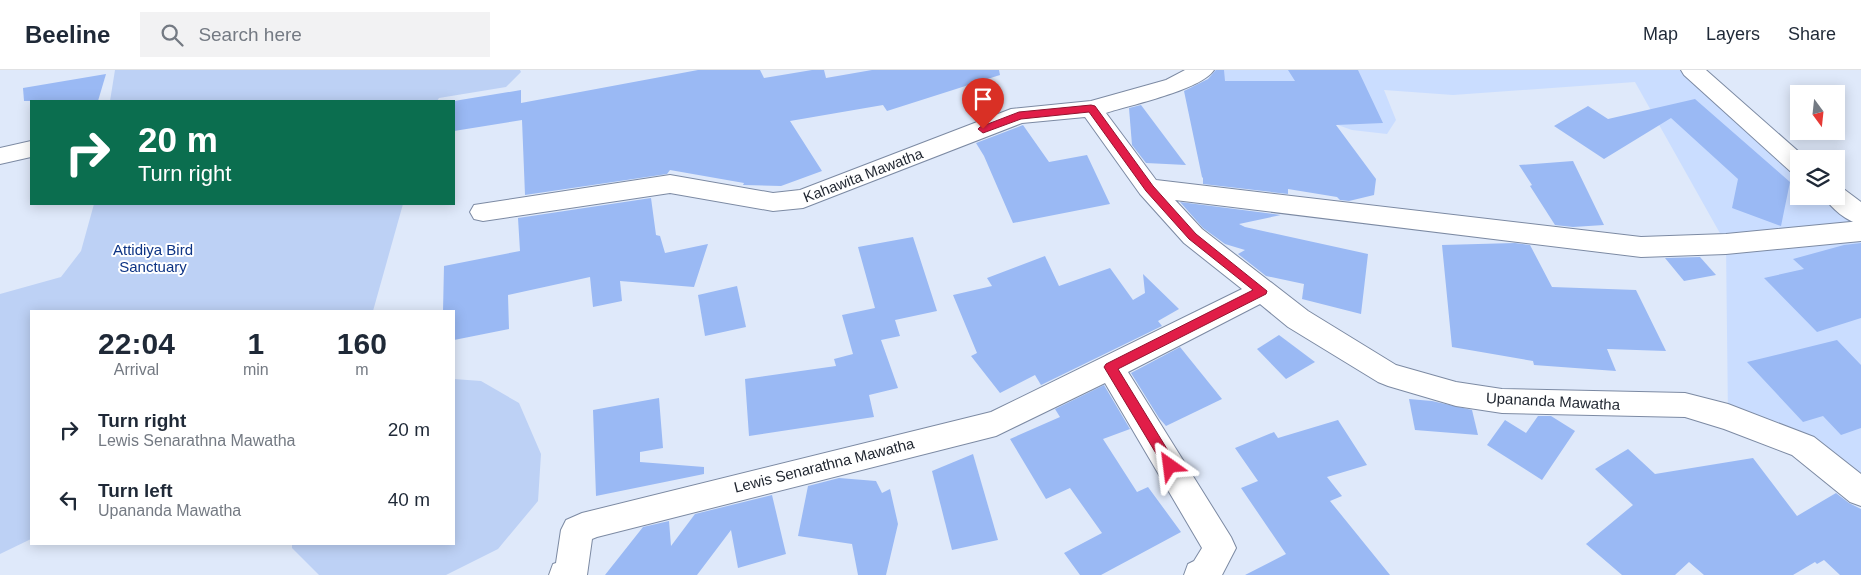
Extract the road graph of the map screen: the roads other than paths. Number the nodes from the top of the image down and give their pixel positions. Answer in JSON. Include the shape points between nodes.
{"nodes":[{"id":1,"x":1204,"y":70,"type":"edge"},
{"id":2,"x":1692,"y":70,"type":"edge"},
{"id":3,"x":1091,"y":109,"type":"junction"},
{"id":4,"x":30,"y":150,"type":"edge"},
{"id":5,"x":0,"y":156,"type":"edge"},
{"id":6,"x":1790,"y":157,"type":"edge"},
{"id":7,"x":1149,"y":188,"type":"junction"},
{"id":8,"x":1845,"y":203,"type":"edge"},
{"id":9,"x":483,"y":212,"type":"dead end"},
{"id":10,"x":1861,"y":216,"type":"edge"},
{"id":11,"x":1861,"y":231,"type":"edge"},
{"id":12,"x":1262,"y":291,"type":"junction"},
{"id":13,"x":1110,"y":367,"type":"junction"},
{"id":14,"x":1861,"y":492,"type":"edge"},
{"id":15,"x":565,"y":575,"type":"edge"},
{"id":16,"x":1200,"y":575,"type":"edge"}],
"edges":[{"from":1,"to":3,"type":"street","name":"Kahawita Mawatha","via":[[1174,85]]},
{"from":2,"to":6,"type":"street"},
{"from":3,"to":7,"type":"street","name":"Upananda Mawatha"},
{"from":3,"to":9,"type":"street","name":"Kahawita Mawatha","via":[[1019,115],[803,199],[773,202],[670,184]]},
{"from":4,"to":5,"type":"street"},
{"from":7,"to":11,"type":"street","via":[[1640,247],[1726,244]]},
{"from":7,"to":12,"type":"street","name":"Upananda Mawatha","via":[[1192,236]]},
{"from":8,"to":10,"type":"street"},
{"from":12,"to":13,"type":"street","name":"Lewis Senarathna Mawatha"},
{"from":12,"to":14,"type":"street","name":"Upananda Mawatha","via":[[1298,319],[1388,374],[1456,394],[1502,401],[1685,406],[1728,417],[1802,446]]},
{"from":13,"to":15,"type":"street","name":"Lewis Senarathna Mawatha","via":[[996,423],[593,523],[577,530],[571,574]]},
{"from":13,"to":16,"type":"street","via":[[1220,548],[1206,572]]}]}
